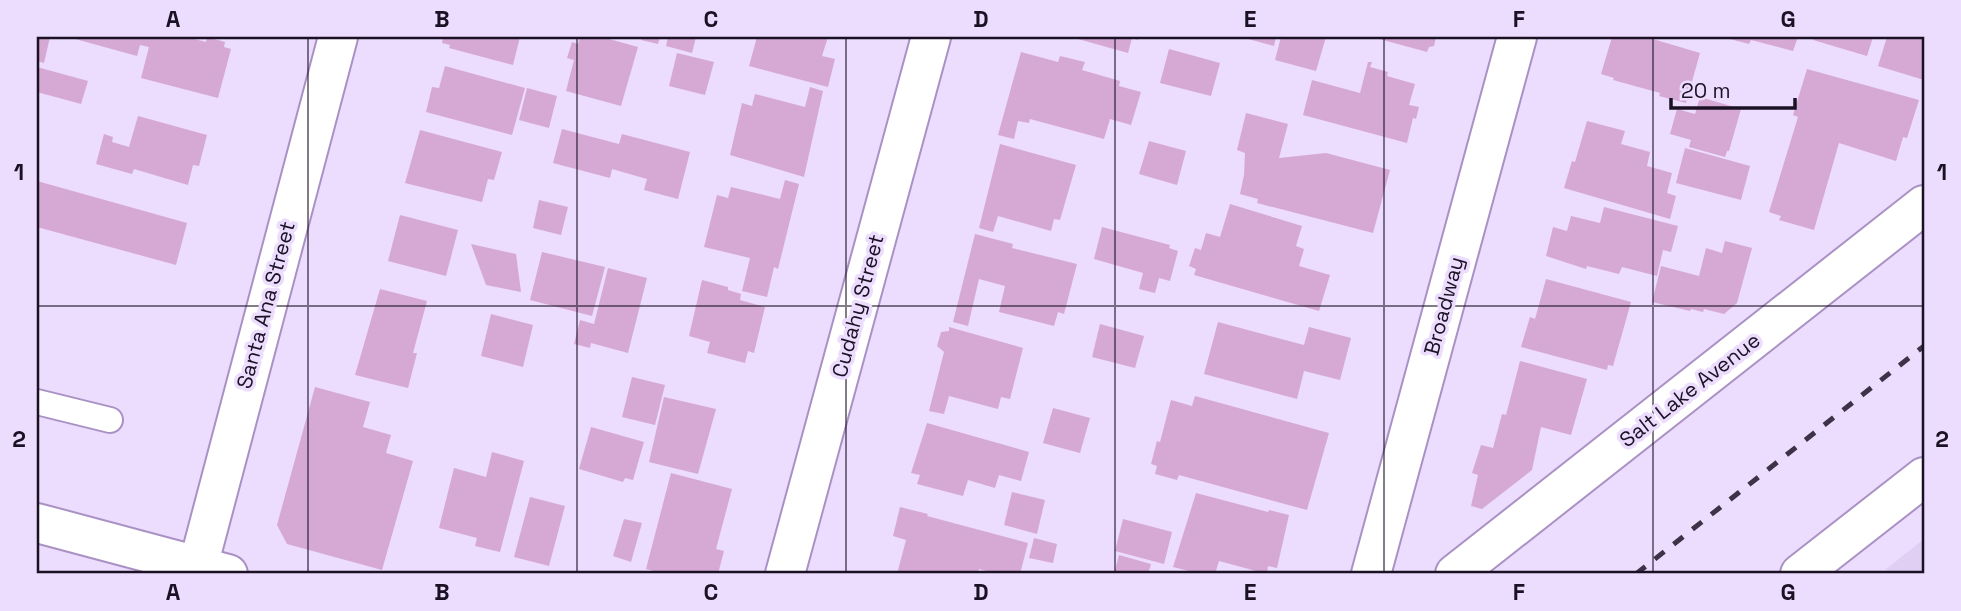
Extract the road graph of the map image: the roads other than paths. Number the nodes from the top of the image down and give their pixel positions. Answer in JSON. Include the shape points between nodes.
{"nodes":[{"id":1,"x":338,"y":37,"type":"edge"},
{"id":2,"x":931,"y":37,"type":"edge"},
{"id":3,"x":1517,"y":37,"type":"edge"},
{"id":4,"x":1924,"y":205,"type":"edge"},
{"id":5,"x":37,"y":402,"type":"edge"},
{"id":6,"x":110,"y":420,"type":"dead end"},
{"id":7,"x":1924,"y":477,"type":"edge"},
{"id":8,"x":37,"y":523,"type":"edge"},
{"id":9,"x":207,"y":571,"type":"edge"},
{"id":10,"x":1807,"y":571,"type":"edge"},
{"id":11,"x":785,"y":574,"type":"edge"},
{"id":12,"x":1371,"y":574,"type":"edge"},
{"id":13,"x":1455,"y":574,"type":"edge"}],
"edges":[{"from":1,"to":9,"type":"street","name":"Santa Ana Street"},
{"from":2,"to":11,"type":"street","name":"Cudahy Street"},
{"from":3,"to":12,"type":"street","name":"Broadway"},
{"from":4,"to":13,"type":"street","name":"Salt Lake Avenue"},
{"from":5,"to":6,"type":"lane"},
{"from":7,"to":10,"type":"street"},
{"from":8,"to":9,"type":"street"}]}
